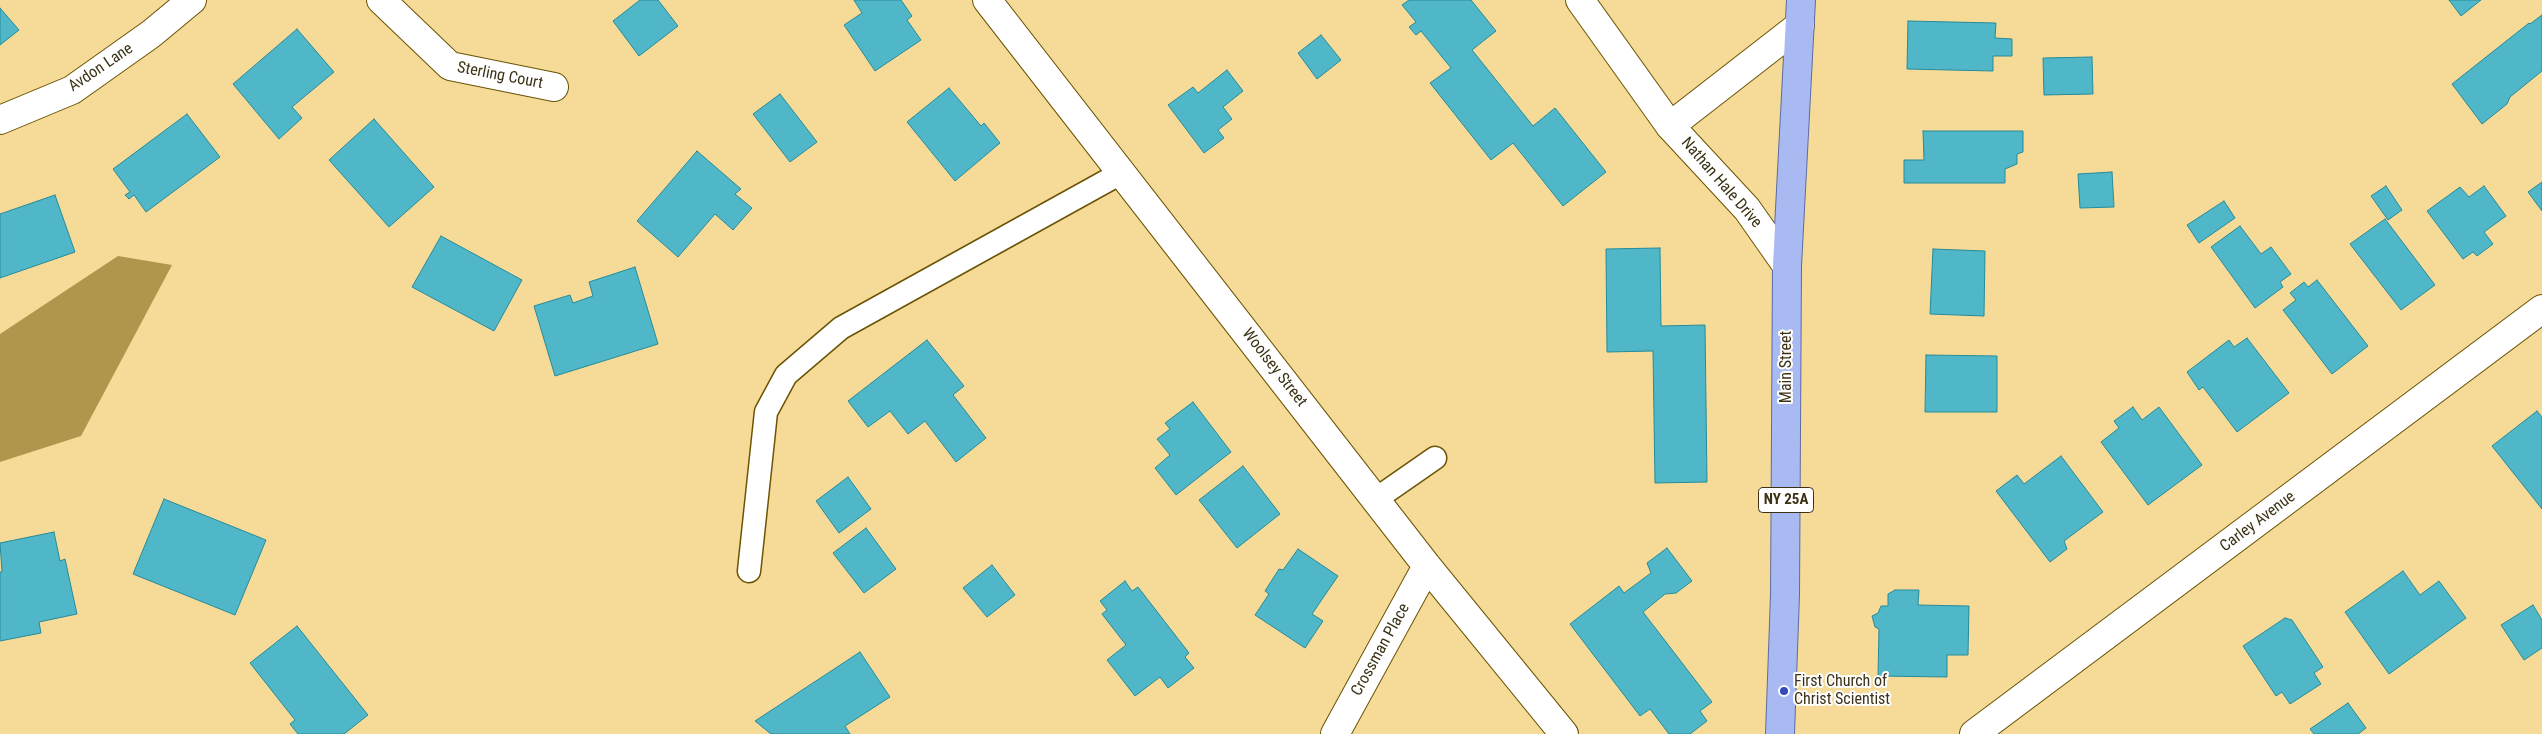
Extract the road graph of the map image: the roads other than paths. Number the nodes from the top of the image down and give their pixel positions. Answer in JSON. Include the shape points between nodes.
{"nodes":[{"id":1,"x":192,"y":0,"type":"edge"},
{"id":2,"x":381,"y":0,"type":"edge"},
{"id":3,"x":987,"y":0,"type":"edge"},
{"id":4,"x":1580,"y":0,"type":"edge"},
{"id":5,"x":1800,"y":13,"type":"edge"},
{"id":6,"x":554,"y":87,"type":"dead end"},
{"id":7,"x":0,"y":120,"type":"edge"},
{"id":8,"x":1670,"y":126,"type":"junction"},
{"id":9,"x":1121,"y":173,"type":"junction"},
{"id":10,"x":1787,"y":266,"type":"junction"},
{"id":11,"x":2542,"y":309,"type":"edge"},
{"id":12,"x":1435,"y":458,"type":"dead end"},
{"id":13,"x":1376,"y":499,"type":"junction"},
{"id":14,"x":1427,"y":566,"type":"junction"},
{"id":15,"x":749,"y":570,"type":"dead end"},
{"id":16,"x":1336,"y":734,"type":"edge"},
{"id":17,"x":1564,"y":734,"type":"edge"},
{"id":18,"x":1780,"y":734,"type":"edge"},
{"id":19,"x":1974,"y":734,"type":"edge"}],
"edges":[{"from":1,"to":7,"type":"street","name":"Avdon Lane","via":[[151,34],[72,90]]},
{"from":2,"to":6,"type":"street","name":"Sterling Court","via":[[450,66]]},
{"from":3,"to":9,"type":"street","name":"Woolsey Street"},
{"from":4,"to":8,"type":"street","name":"Nathan Hale Drive"},
{"from":5,"to":8,"type":"street","name":"Nathan Hale Drive"},
{"from":5,"to":10,"type":"main road","name":"Main Street","number":"NY 25A"},
{"from":8,"to":10,"type":"street","name":"Nathan Hale Drive","via":[[1747,209]]},
{"from":9,"to":13,"type":"street","name":"Woolsey Street"},
{"from":9,"to":15,"type":"lane","via":[[841,328],[786,375],[766,412]]},
{"from":10,"to":18,"type":"main road","name":"Main Street","number":"NY 25A","via":[[1785,595]]},
{"from":11,"to":19,"type":"street","name":"Carley Avenue"},
{"from":12,"to":13,"type":"lane"},
{"from":13,"to":14,"type":"street","name":"Woolsey Street"},
{"from":14,"to":16,"type":"street","name":"Crossman Place"},
{"from":14,"to":17,"type":"street","name":"Woolsey Street"}]}
